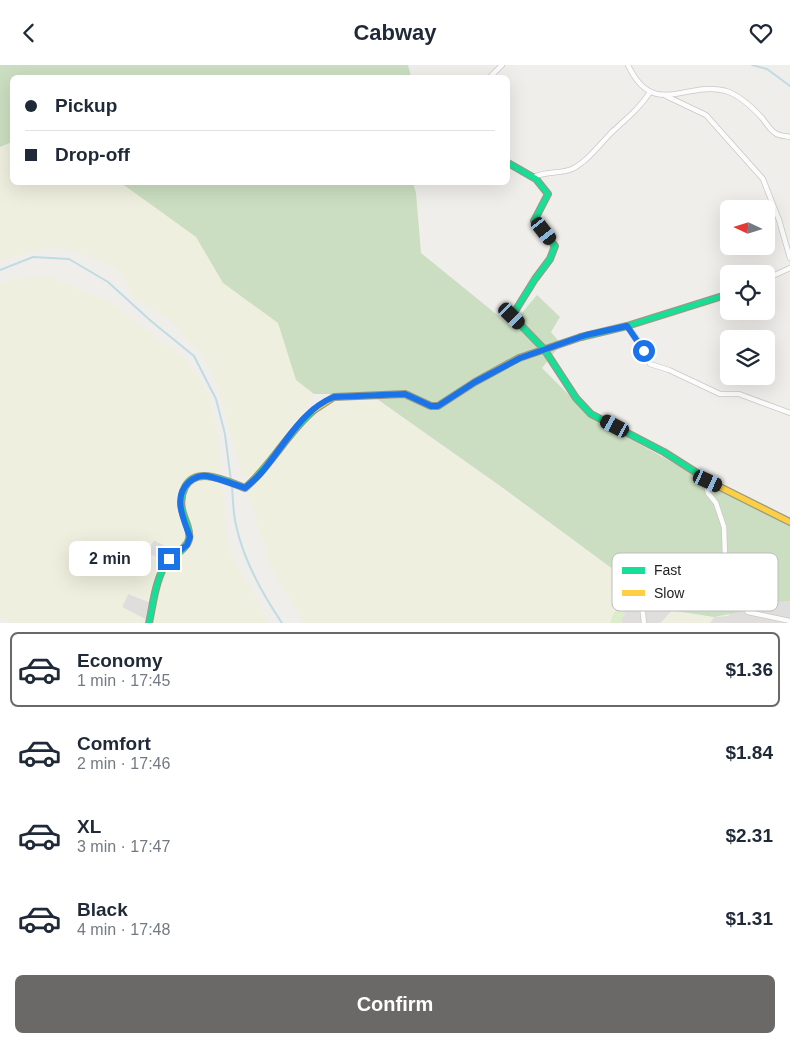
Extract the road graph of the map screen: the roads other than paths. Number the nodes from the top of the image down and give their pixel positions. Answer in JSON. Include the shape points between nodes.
{"nodes":[{"id":1,"x":502,"y":65,"type":"edge"},
{"id":2,"x":628,"y":65,"type":"edge"},
{"id":3,"x":492,"y":75,"type":"edge"},
{"id":4,"x":650,"y":92,"type":"junction"},
{"id":5,"x":666,"y":96,"type":"junction"},
{"id":6,"x":790,"y":137,"type":"edge"},
{"id":7,"x":510,"y":164,"type":"edge"},
{"id":8,"x":534,"y":177,"type":"junction"},
{"id":9,"x":790,"y":258,"type":"edge"},
{"id":10,"x":790,"y":268,"type":"edge"},
{"id":11,"x":775,"y":275,"type":"edge"},
{"id":12,"x":720,"y":297,"type":"edge"},
{"id":13,"x":627,"y":326,"type":"junction"},
{"id":14,"x":544,"y":349,"type":"junction"},
{"id":15,"x":790,"y":413,"type":"edge"},
{"id":16,"x":705,"y":478,"type":"junction"},
{"id":17,"x":790,"y":522,"type":"edge"},
{"id":18,"x":725,"y":553,"type":"edge"},
{"id":19,"x":747,"y":611,"type":"edge"},
{"id":20,"x":790,"y":621,"type":"edge"},
{"id":21,"x":149,"y":623,"type":"edge"}],
"edges":[{"from":1,"to":3,"type":"street"},
{"from":2,"to":4,"type":"street"},
{"from":4,"to":5,"type":"street"},
{"from":4,"to":8,"type":"street","via":[[632,115],[573,168],[540,173]]},
{"from":5,"to":6,"type":"street","via":[[698,90],[727,91],[761,116],[775,133]]},
{"from":5,"to":9,"type":"street","via":[[706,115],[757,171],[770,193]]},
{"from":7,"to":8,"type":"street"},
{"from":8,"to":14,"type":"street","via":[[548,194],[534,221],[555,246],[512,316]]},
{"from":10,"to":11,"type":"street"},
{"from":12,"to":13,"type":"street"},
{"from":13,"to":14,"type":"street"},
{"from":13,"to":15,"type":"street","via":[[650,364],[669,369],[720,394],[739,394]]},
{"from":14,"to":16,"type":"street","via":[[576,398],[591,414],[664,452]]},
{"from":14,"to":21,"type":"street","via":[[498,369],[438,406],[405,394],[334,397],[324,401],[297,427],[261,474],[245,488],[200,476],[191,480],[182,491],[181,508],[190,537],[187,545],[169,559],[164,568]]},
{"from":16,"to":17,"type":"street"},
{"from":16,"to":18,"type":"street","via":[[708,493],[716,503],[724,527]]},
{"from":19,"to":20,"type":"street"}]}
